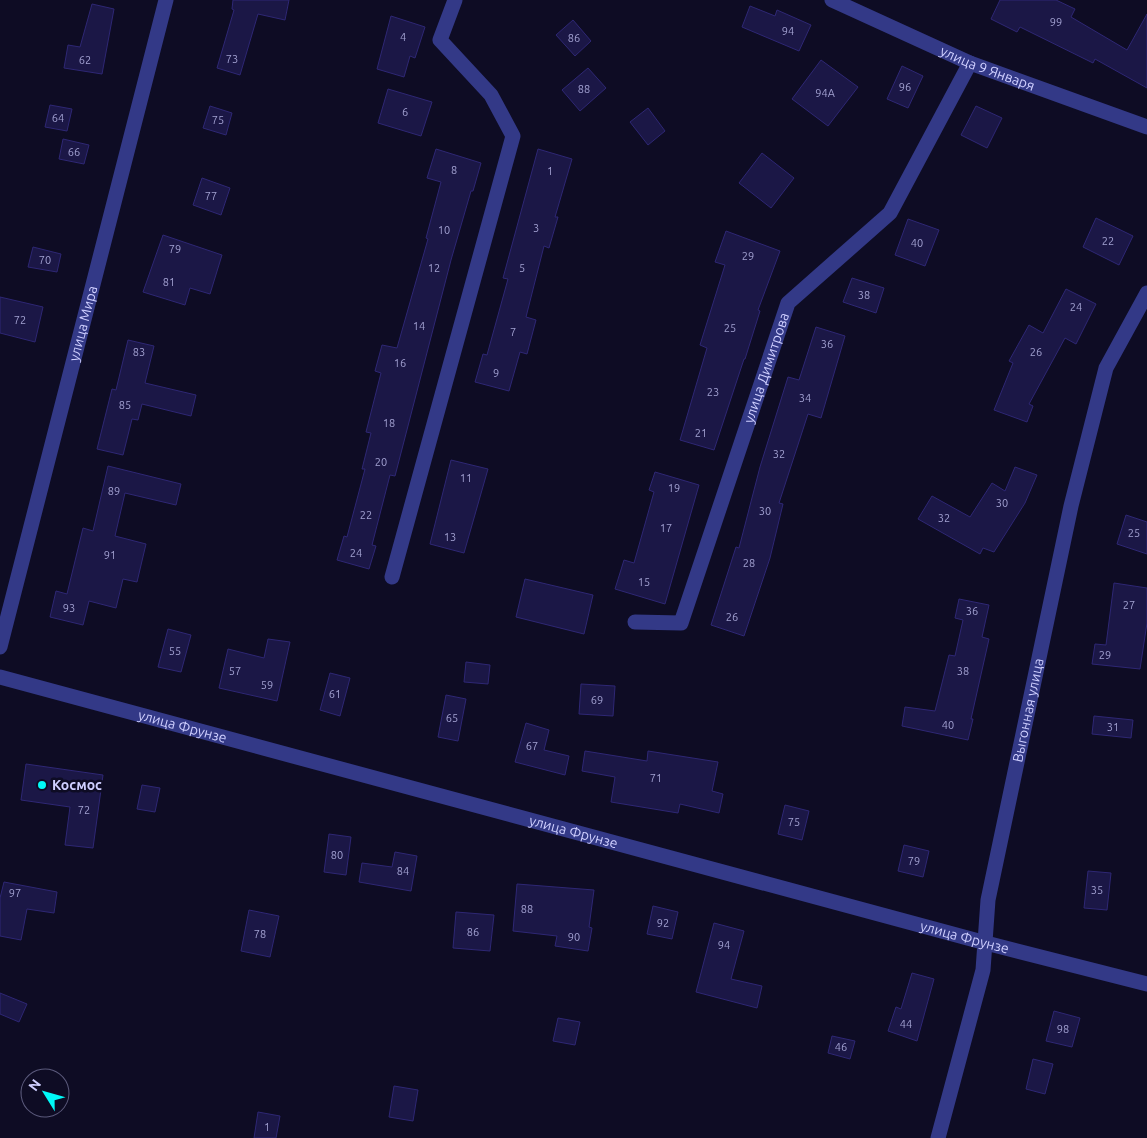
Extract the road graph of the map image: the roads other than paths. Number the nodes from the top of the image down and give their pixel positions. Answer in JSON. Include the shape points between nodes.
{"nodes":[{"id":1,"x":166,"y":0,"type":"edge"},
{"id":2,"x":455,"y":0,"type":"edge"},
{"id":3,"x":832,"y":0,"type":"edge"},
{"id":4,"x":970,"y":63,"type":"junction"},
{"id":5,"x":1147,"y":127,"type":"edge"},
{"id":6,"x":1147,"y":293,"type":"edge"},
{"id":7,"x":392,"y":577,"type":"dead end"},
{"id":8,"x":635,"y":622,"type":"dead end"},
{"id":9,"x":0,"y":647,"type":"edge"},
{"id":10,"x":0,"y":677,"type":"edge"},
{"id":11,"x":986,"y":943,"type":"junction"},
{"id":12,"x":1147,"y":984,"type":"edge"},
{"id":13,"x":938,"y":1138,"type":"edge"}],
"edges":[{"from":1,"to":9,"type":"street","name":"улица Мира"},
{"from":2,"to":7,"type":"street","via":[[440,40],[491,95],[513,136]]},
{"from":3,"to":4,"type":"street","name":"улица 9 Января"},
{"from":4,"to":5,"type":"street","name":"улица 9 Января"},
{"from":4,"to":8,"type":"street","name":"улица Димитрова","via":[[890,213],[788,303],[681,623]]},
{"from":6,"to":11,"type":"street","name":"Выгонная улица","via":[[1106,368],[1071,506],[988,900]]},
{"from":10,"to":11,"type":"street","name":"улица Фрунзе"},
{"from":11,"to":12,"type":"street","name":"улица Фрунзе"},
{"from":11,"to":13,"type":"street","name":"Выгонная улица","via":[[984,970]]}]}
